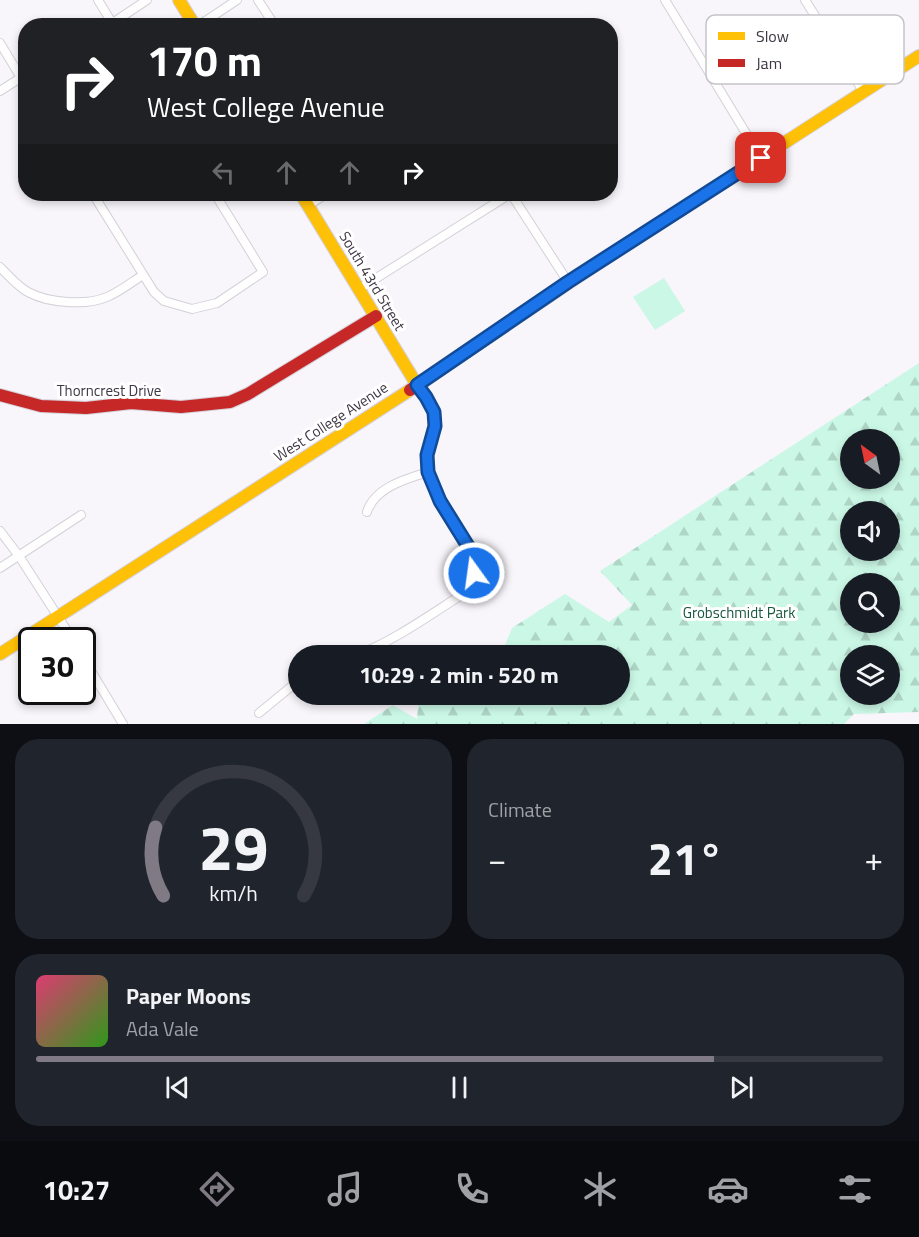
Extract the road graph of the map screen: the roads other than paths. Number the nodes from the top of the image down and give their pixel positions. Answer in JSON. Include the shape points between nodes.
{"nodes":[{"id":1,"x":98,"y":0,"type":"edge"},
{"id":2,"x":147,"y":0,"type":"edge"},
{"id":3,"x":179,"y":0,"type":"edge"},
{"id":4,"x":237,"y":0,"type":"edge"},
{"id":5,"x":258,"y":0,"type":"edge"},
{"id":6,"x":665,"y":0,"type":"edge"},
{"id":7,"x":805,"y":0,"type":"edge"},
{"id":8,"x":815,"y":15,"type":"edge"},
{"id":9,"x":107,"y":18,"type":"edge"},
{"id":10,"x":121,"y":18,"type":"edge"},
{"id":11,"x":191,"y":18,"type":"edge"},
{"id":12,"x":209,"y":18,"type":"edge"},
{"id":13,"x":270,"y":18,"type":"edge"},
{"id":14,"x":0,"y":43,"type":"edge"},
{"id":15,"x":919,"y":56,"type":"edge"},
{"id":16,"x":904,"y":65,"type":"edge"},
{"id":17,"x":706,"y":67,"type":"edge"},
{"id":18,"x":18,"y":70,"type":"edge"},
{"id":19,"x":18,"y":82,"type":"edge"},
{"id":20,"x":716,"y":84,"type":"edge"},
{"id":21,"x":859,"y":84,"type":"edge"},
{"id":22,"x":874,"y":84,"type":"edge"},
{"id":23,"x":0,"y":91,"type":"edge"},
{"id":24,"x":863,"y":91,"type":"junction"},
{"id":25,"x":761,"y":158,"type":"junction"},
{"id":26,"x":97,"y":201,"type":"edge"},
{"id":27,"x":219,"y":201,"type":"edge"},
{"id":28,"x":306,"y":201,"type":"edge"},
{"id":29,"x":315,"y":201,"type":"edge"},
{"id":30,"x":500,"y":201,"type":"edge"},
{"id":31,"x":516,"y":201,"type":"edge"},
{"id":32,"x":309,"y":205,"type":"junction"},
{"id":33,"x":0,"y":267,"type":"edge"},
{"id":34,"x":144,"y":275,"type":"junction"},
{"id":35,"x":568,"y":282,"type":"junction"},
{"id":36,"x":359,"y":289,"type":"junction"},
{"id":37,"x":376,"y":316,"type":"junction"},
{"id":38,"x":417,"y":385,"type":"junction"},
{"id":39,"x":0,"y":395,"type":"edge"},
{"id":40,"x":428,"y":472,"type":"junction"},
{"id":41,"x":367,"y":512,"type":"dead end"},
{"id":42,"x":81,"y":515,"type":"dead end"},
{"id":43,"x":0,"y":531,"type":"edge"},
{"id":44,"x":19,"y":556,"type":"junction"},
{"id":45,"x":0,"y":568,"type":"edge"},
{"id":46,"x":58,"y":617,"type":"junction"},
{"id":47,"x":65,"y":627,"type":"edge"},
{"id":48,"x":380,"y":645,"type":"edge"},
{"id":49,"x":0,"y":654,"type":"edge"},
{"id":50,"x":96,"y":679,"type":"edge"},
{"id":51,"x":288,"y":689,"type":"edge"},
{"id":52,"x":259,"y":712,"type":"dead end"},
{"id":53,"x":123,"y":724,"type":"edge"}],
"edges":[{"from":1,"to":9,"type":"street"},
{"from":2,"to":10,"type":"street"},
{"from":3,"to":11,"type":"street"},
{"from":4,"to":12,"type":"street"},
{"from":5,"to":13,"type":"street"},
{"from":6,"to":17,"type":"street"},
{"from":7,"to":8,"type":"street"},
{"from":14,"to":18,"type":"street"},
{"from":15,"to":16,"type":"street","name":"West College Avenue"},
{"from":19,"to":23,"type":"street"},
{"from":20,"to":25,"type":"street"},
{"from":21,"to":24,"type":"street"},
{"from":22,"to":24,"type":"street","name":"West College Avenue"},
{"from":24,"to":25,"type":"street","name":"West College Avenue"},
{"from":25,"to":35,"type":"street","name":"West College Avenue"},
{"from":26,"to":34,"type":"street"},
{"from":27,"to":34,"type":"street","via":[[262,272],[217,303],[192,309],[164,301]]},
{"from":28,"to":32,"type":"street","name":"South 43rd Street"},
{"from":29,"to":32,"type":"street"},
{"from":30,"to":36,"type":"street"},
{"from":31,"to":35,"type":"street"},
{"from":32,"to":36,"type":"street","name":"South 43rd Street"},
{"from":33,"to":34,"type":"street","via":[[27,292],[75,302],[106,297]]},
{"from":35,"to":38,"type":"street","name":"West College Avenue"},
{"from":36,"to":37,"type":"street","name":"South 43rd Street"},
{"from":37,"to":38,"type":"street","name":"South 43rd Street"},
{"from":37,"to":39,"type":"street","name":"Thorncrest Drive","via":[[230,402],[181,407],[131,403],[86,408],[41,406]]},
{"from":38,"to":40,"type":"street","via":[[434,412]]},
{"from":38,"to":46,"type":"street","name":"West College Avenue"},
{"from":40,"to":41,"type":"street","via":[[389,488],[370,504]]},
{"from":40,"to":48,"type":"street","via":[[440,501],[471,551],[474,573],[463,594]]},
{"from":42,"to":44,"type":"street"},
{"from":43,"to":44,"type":"street"},
{"from":44,"to":45,"type":"street"},
{"from":44,"to":46,"type":"street"},
{"from":46,"to":47,"type":"street"},
{"from":46,"to":49,"type":"street","name":"West College Avenue"},
{"from":50,"to":53,"type":"street"},
{"from":51,"to":52,"type":"street"}]}
